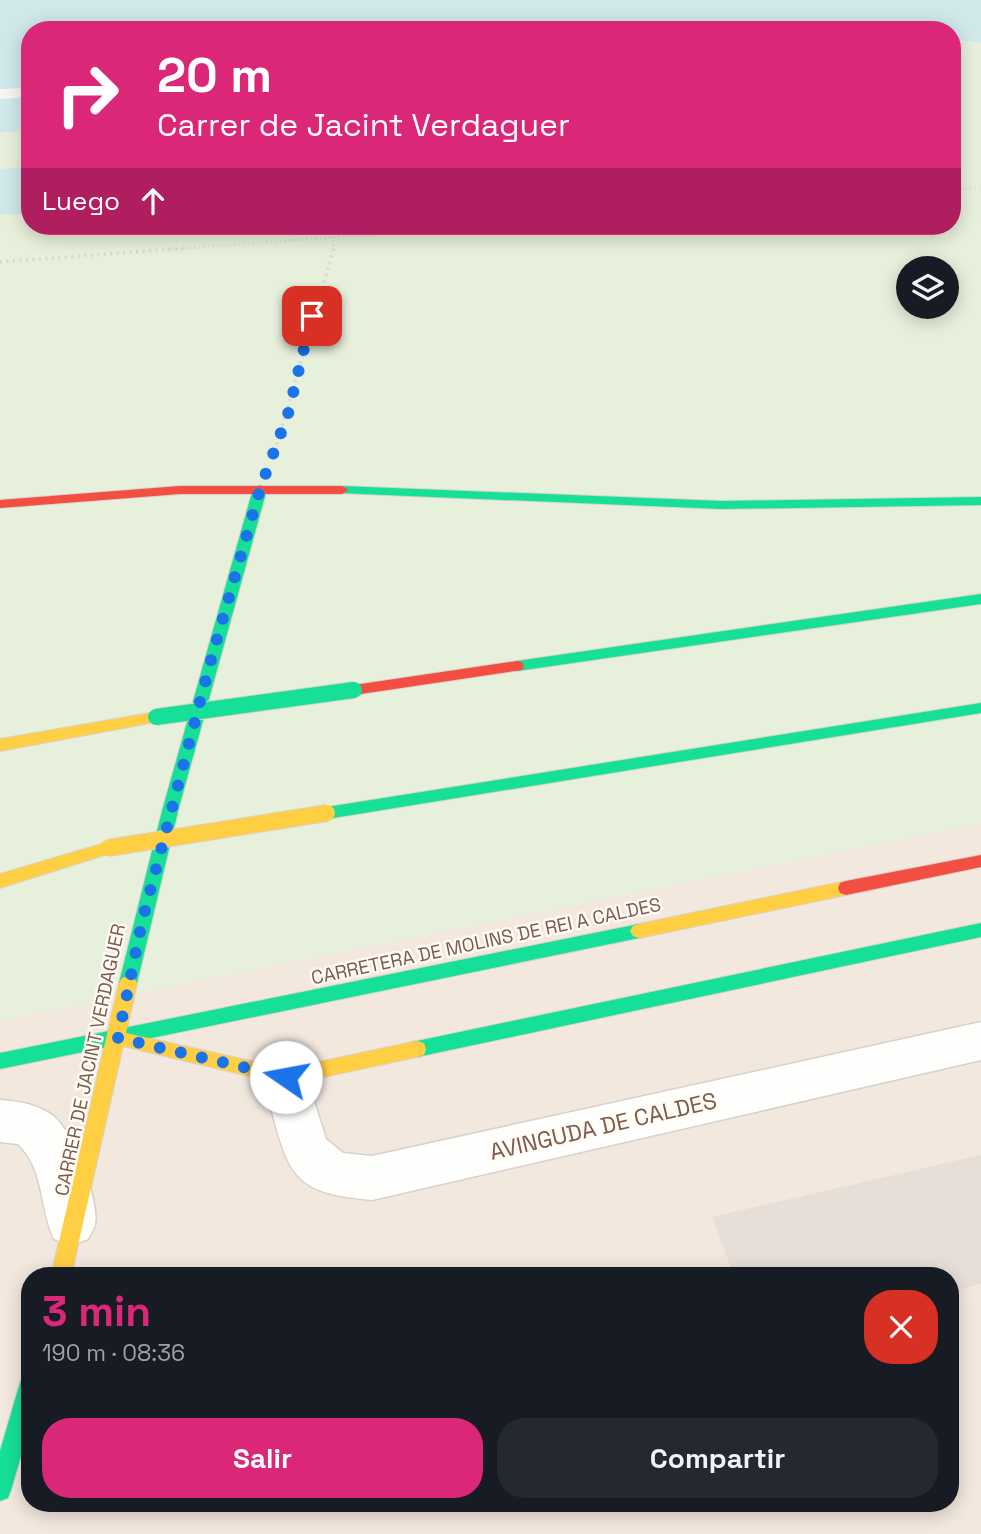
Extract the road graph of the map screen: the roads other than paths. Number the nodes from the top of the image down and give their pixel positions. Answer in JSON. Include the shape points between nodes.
{"nodes":[{"id":1,"x":260,"y":489,"type":"junction"},
{"id":2,"x":981,"y":502,"type":"edge"},
{"id":3,"x":0,"y":504,"type":"edge"},
{"id":4,"x":981,"y":599,"type":"edge"},
{"id":5,"x":981,"y":708,"type":"edge"},
{"id":6,"x":156,"y":717,"type":"junction"},
{"id":7,"x":0,"y":728,"type":"edge"},
{"id":8,"x":0,"y":745,"type":"edge"},
{"id":9,"x":108,"y":848,"type":"junction"},
{"id":10,"x":981,"y":861,"type":"edge"},
{"id":11,"x":0,"y":865,"type":"edge"},
{"id":12,"x":0,"y":881,"type":"edge"},
{"id":13,"x":981,"y":930,"type":"edge"},
{"id":14,"x":118,"y":1038,"type":"junction"},
{"id":15,"x":981,"y":1041,"type":"edge"},
{"id":16,"x":0,"y":1061,"type":"edge"},
{"id":17,"x":286,"y":1077,"type":"junction"},
{"id":18,"x":0,"y":1121,"type":"edge"},
{"id":19,"x":67,"y":1255,"type":"edge"},
{"id":20,"x":21,"y":1417,"type":"edge"},
{"id":21,"x":0,"y":1490,"type":"edge"}],
"edges":[{"from":1,"to":2,"type":"main road","via":[[724,505]]},
{"from":1,"to":3,"type":"main road"},
{"from":1,"to":14,"type":"main road","name":"CARRER DE JACINT VERDAGUER","via":[[142,922]]},
{"from":4,"to":6,"type":"main road","bridge":true},
{"from":5,"to":9,"type":"main road","bridge":true},
{"from":6,"to":7,"type":"main road"},
{"from":6,"to":8,"type":"main road"},
{"from":9,"to":11,"type":"main road"},
{"from":9,"to":12,"type":"main road"},
{"from":10,"to":14,"type":"main road","name":"CARRETERA DE MOLINS DE REI A CALDES"},
{"from":13,"to":17,"type":"main road"},
{"from":14,"to":16,"type":"main road","name":"CARRETERA DE MOLINS DE REI A CALDES"},
{"from":14,"to":17,"type":"main road"},
{"from":14,"to":19,"type":"main road","name":"CARRER DE JACINT VERDAGUER"},
{"from":15,"to":17,"type":"street","name":"AVINGUDA DE CALDES","via":[[372,1178],[333,1174],[306,1152]]},
{"from":18,"to":19,"type":"street","via":[[31,1124],[45,1135],[63,1178]]},
{"from":20,"to":21,"type":"main road"}]}
